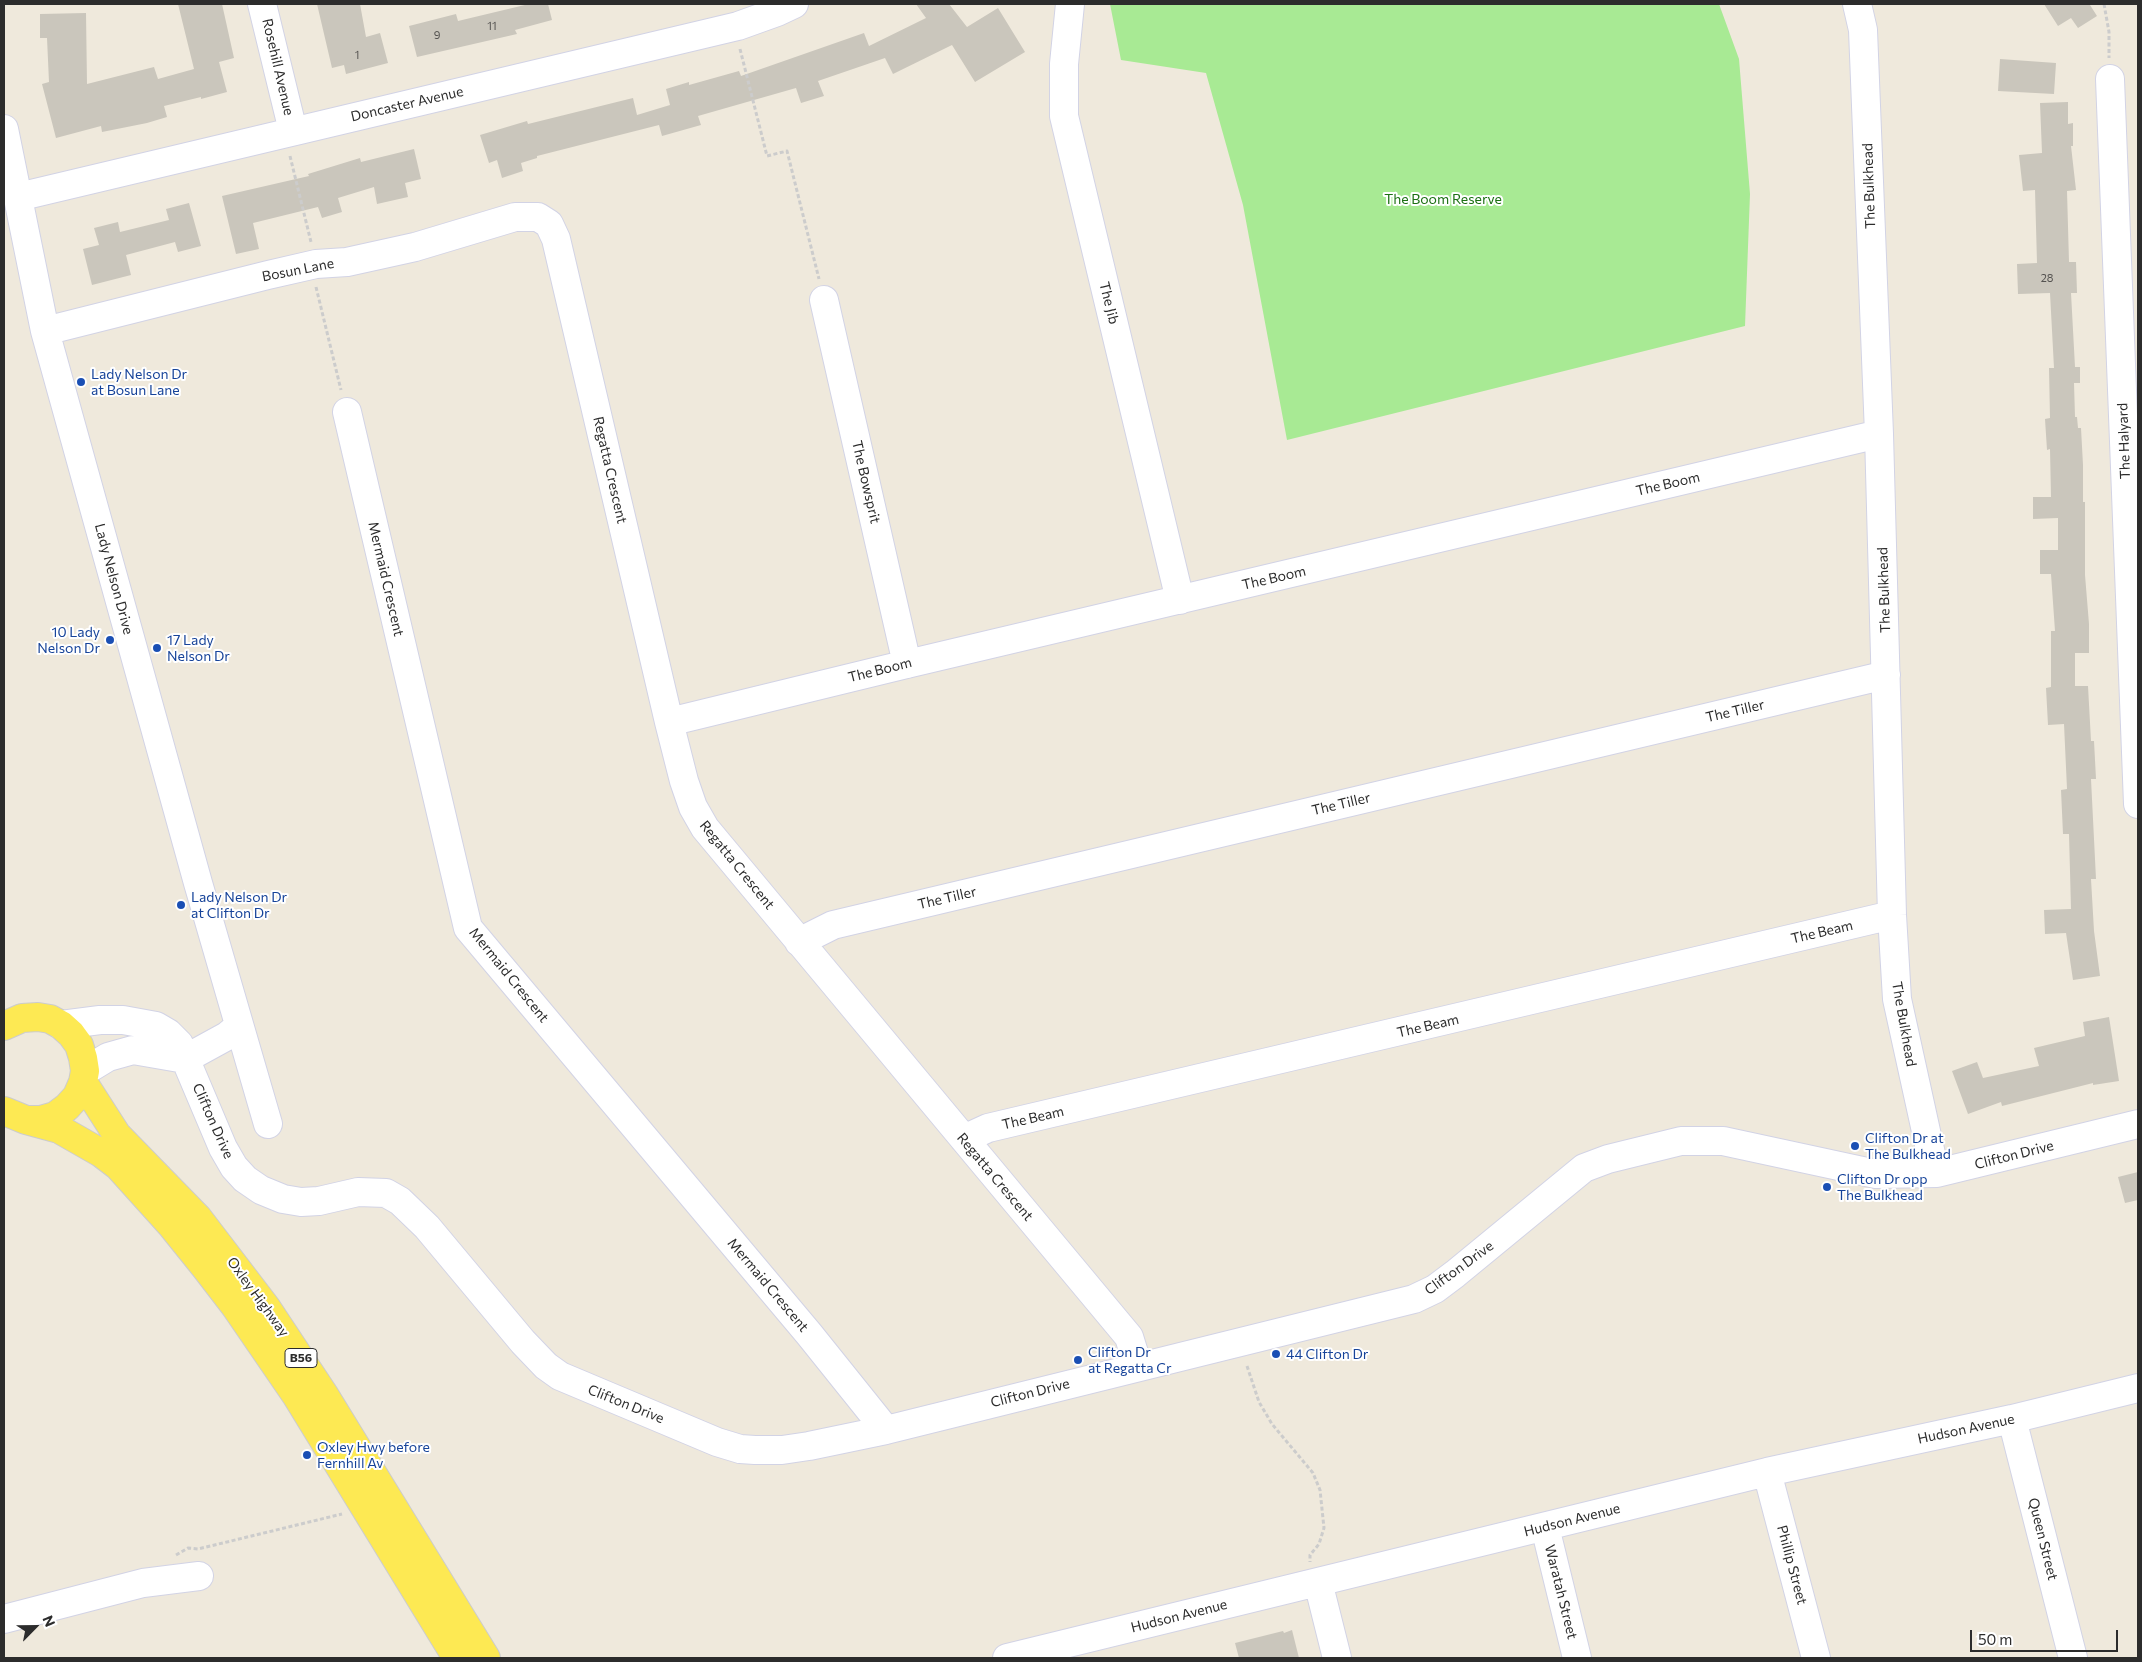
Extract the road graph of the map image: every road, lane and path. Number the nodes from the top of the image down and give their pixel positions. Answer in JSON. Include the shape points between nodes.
{"nodes":[{"id":1,"x":262,"y":4,"type":"edge"},
{"id":2,"x":794,"y":4,"type":"edge"},
{"id":3,"x":1070,"y":4,"type":"edge"},
{"id":4,"x":1857,"y":4,"type":"edge"},
{"id":5,"x":2104,"y":4,"type":"edge"},
{"id":6,"x":734,"y":26,"type":"junction"},
{"id":7,"x":2110,"y":79,"type":"joint"},
{"id":8,"x":4,"y":129,"type":"edge"},
{"id":9,"x":289,"y":132,"type":"junction"},
{"id":10,"x":18,"y":196,"type":"junction"},
{"id":11,"x":549,"y":224,"type":"joint"},
{"id":12,"x":314,"y":265,"type":"junction"},
{"id":13,"x":824,"y":300,"type":"joint"},
{"id":14,"x":45,"y":331,"type":"junction"},
{"id":15,"x":347,"y":412,"type":"joint"},
{"id":16,"x":1879,"y":434,"type":"junction"},
{"id":17,"x":1180,"y":600,"type":"junction"},
{"id":18,"x":907,"y":664,"type":"junction"},
{"id":19,"x":1886,"y":675,"type":"junction"},
{"id":20,"x":669,"y":722,"type":"junction"},
{"id":21,"x":2138,"y":804,"type":"edge"},
{"id":22,"x":1892,"y":915,"type":"junction"},
{"id":23,"x":799,"y":942,"type":"junction"},
{"id":24,"x":4,"y":1009,"type":"edge"},
{"id":25,"x":49,"y":1021,"type":"junction"},
{"id":26,"x":4,"y":1026,"type":"edge"},
{"id":27,"x":240,"y":1026,"type":"junction"},
{"id":28,"x":186,"y":1059,"type":"junction"},
{"id":29,"x":84,"y":1076,"type":"junction"},
{"id":30,"x":11,"y":1116,"type":"edge"},
{"id":31,"x":268,"y":1124,"type":"dead end"},
{"id":32,"x":2138,"y":1124,"type":"edge"},
{"id":33,"x":964,"y":1139,"type":"junction"},
{"id":34,"x":1937,"y":1174,"type":"junction"},
{"id":35,"x":1138,"y":1366,"type":"junction"},
{"id":36,"x":1247,"y":1366,"type":"dead end"},
{"id":37,"x":2138,"y":1388,"type":"edge"},
{"id":38,"x":2012,"y":1419,"type":"junction"},
{"id":39,"x":886,"y":1430,"type":"junction"},
{"id":40,"x":1768,"y":1472,"type":"junction"},
{"id":41,"x":1545,"y":1527,"type":"junction"},
{"id":42,"x":199,"y":1576,"type":"dead end"},
{"id":43,"x":1318,"y":1582,"type":"junction"},
{"id":44,"x":4,"y":1619,"type":"edge"},
{"id":45,"x":456,"y":1658,"type":"edge"},
{"id":46,"x":486,"y":1658,"type":"edge"},
{"id":47,"x":1007,"y":1658,"type":"edge"},
{"id":48,"x":1337,"y":1658,"type":"edge"},
{"id":49,"x":1577,"y":1658,"type":"edge"},
{"id":50,"x":1816,"y":1658,"type":"edge"},
{"id":51,"x":2073,"y":1658,"type":"edge"}],
"edges":[{"from":1,"to":9,"type":"street","name":"Rosehill Avenue"},
{"from":2,"to":6,"type":"street","name":"Doncaster Avenue"},
{"from":3,"to":17,"type":"street","name":"The Jib","via":[[1064,64],[1064,116]]},
{"from":4,"to":16,"type":"street","name":"The Bulkhead","via":[[1863,30]]},
{"from":5,"to":7,"type":"path","via":[[2109,32]]},
{"from":6,"to":9,"type":"street","name":"Doncaster Avenue"},
{"from":6,"to":13,"type":"path","via":[[767,156],[787,151]]},
{"from":7,"to":21,"type":"street","name":"The Halyard"},
{"from":8,"to":10,"type":"street","name":"Lady Nelson Drive"},
{"from":9,"to":10,"type":"street","name":"Doncaster Avenue"},
{"from":9,"to":12,"type":"path"},
{"from":10,"to":14,"type":"street","name":"Lady Nelson Drive"},
{"from":11,"to":12,"type":"street","name":"Bosun Lane","via":[[538,217],[515,218],[415,247],[347,262]]},
{"from":11,"to":20,"type":"street","name":"Regatta Crescent","via":[[556,239]]},
{"from":12,"to":14,"type":"street","name":"Bosun Lane"},
{"from":12,"to":15,"type":"path"},
{"from":13,"to":18,"type":"street","name":"The Bowsprit"},
{"from":14,"to":27,"type":"street","name":"Lady Nelson Drive"},
{"from":15,"to":39,"type":"street","name":"Mermaid Crescent","via":[[468,928],[810,1334]]},
{"from":16,"to":17,"type":"street","name":"The Boom"},
{"from":16,"to":19,"type":"street","name":"The Bulkhead"},
{"from":17,"to":18,"type":"street","name":"The Boom"},
{"from":18,"to":20,"type":"street","name":"The Boom"},
{"from":19,"to":22,"type":"street","name":"The Bulkhead"},
{"from":19,"to":23,"type":"street","name":"The Tiller","via":[[833,925]]},
{"from":20,"to":23,"type":"street","name":"Regatta Crescent","via":[[684,781],[705,828]]},
{"from":22,"to":33,"type":"street","name":"The Beam","via":[[998,1126]]},
{"from":22,"to":34,"type":"street","name":"The Bulkhead","via":[[1897,999]]},
{"from":23,"to":33,"type":"street","name":"Regatta Crescent"},
{"from":24,"to":25,"type":"main road"},
{"from":25,"to":26,"type":"main road","via":[[22,1018]]},
{"from":25,"to":28,"type":"street","name":"Clifton Drive","via":[[123,1020],[156,1026],[179,1044]]},
{"from":25,"to":29,"type":"main road","number":"B56","via":[[71,1034],[79,1045]]},
{"from":27,"to":28,"type":"street"},
{"from":27,"to":31,"type":"street","name":"Lady Nelson Drive"},
{"from":28,"to":29,"type":"street","via":[[133,1050],[108,1057]]},
{"from":28,"to":39,"type":"street","name":"Clifton Drive","via":[[223,1148],[245,1178],[261,1190],[300,1202],[358,1192],[386,1193],[426,1227],[522,1342],[560,1376],[740,1449],[782,1450]]},
{"from":29,"to":30,"type":"main road","via":[[77,1096],[68,1108],[55,1116],[41,1120]]},
{"from":29,"to":46,"type":"main road","name":"Oxley Highway","number":"B56","via":[[117,1135],[198,1218],[266,1307],[326,1396]]},
{"from":30,"to":45,"type":"main road","name":"Oxley Highway","number":"B56","via":[[59,1129],[101,1152],[118,1166],[189,1246],[236,1306],[286,1380]]},
{"from":32,"to":34,"type":"street","name":"Clifton Drive"},
{"from":33,"to":35,"type":"street","name":"Regatta Crescent","via":[[1129,1337]]},
{"from":34,"to":35,"type":"street","name":"Clifton Drive","via":[[1876,1174],[1723,1141],[1682,1141],[1618,1156],[1584,1168],[1456,1274],[1436,1289],[1414,1299]]},
{"from":35,"to":39,"type":"street","name":"Clifton Drive"},
{"from":36,"to":43,"type":"path","via":[[1259,1402],[1272,1424],[1313,1473],[1320,1490],[1324,1528],[1319,1544],[1310,1555],[1310,1564]]},
{"from":37,"to":38,"type":"street","name":"Hudson Avenue"},
{"from":38,"to":40,"type":"street","name":"Hudson Avenue"},
{"from":38,"to":51,"type":"street","name":"Queen Street"},
{"from":40,"to":41,"type":"street","name":"Hudson Avenue"},
{"from":40,"to":50,"type":"street","name":"Phillip Street"},
{"from":41,"to":43,"type":"street","name":"Hudson Avenue"},
{"from":41,"to":49,"type":"street","name":"Waratah Street"},
{"from":42,"to":44,"type":"street","via":[[142,1583]]},
{"from":43,"to":47,"type":"street","name":"Hudson Avenue"},
{"from":43,"to":48,"type":"street"}]}
